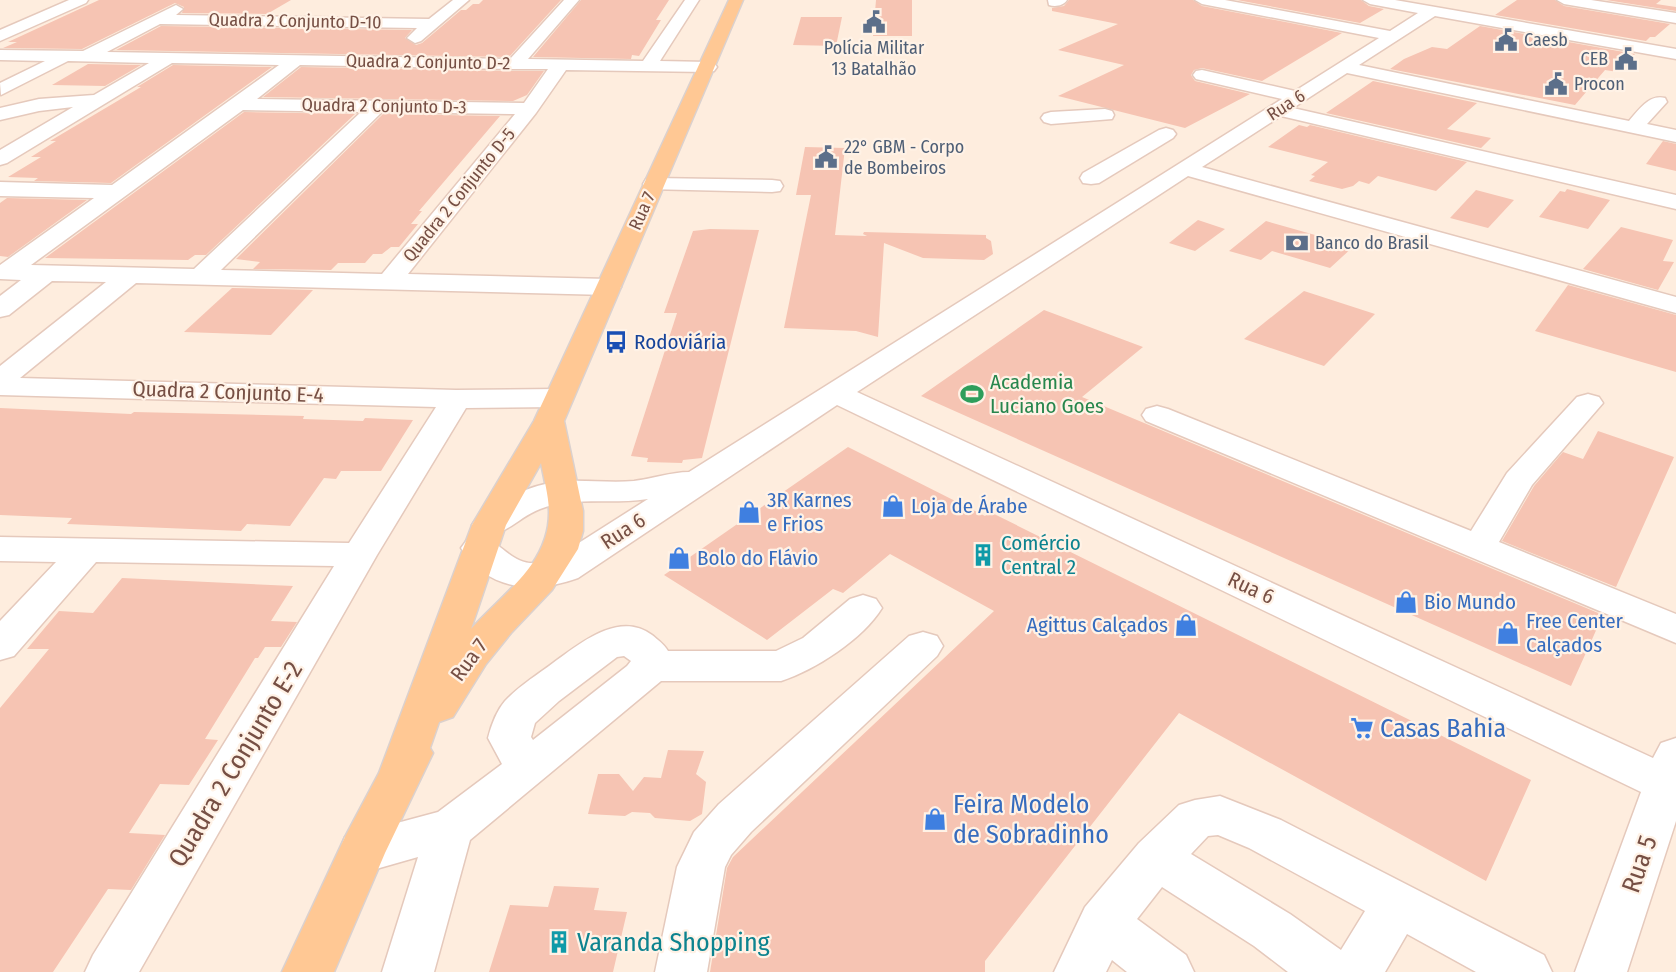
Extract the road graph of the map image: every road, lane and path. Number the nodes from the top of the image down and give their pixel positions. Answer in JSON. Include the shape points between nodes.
{"nodes":[{"id":1,"x":81,"y":0,"type":"edge"},
{"id":2,"x":193,"y":0,"type":"edge"},
{"id":3,"x":462,"y":0,"type":"edge"},
{"id":4,"x":572,"y":0,"type":"edge"},
{"id":5,"x":692,"y":0,"type":"edge"},
{"id":6,"x":736,"y":0,"type":"edge"},
{"id":7,"x":1202,"y":0,"type":"edge"},
{"id":8,"x":1370,"y":0,"type":"edge"},
{"id":9,"x":1564,"y":0,"type":"edge"},
{"id":10,"x":297,"y":5,"type":"dead end"},
{"id":11,"x":1432,"y":11,"type":"junction"},
{"id":12,"x":1676,"y":18,"type":"edge"},
{"id":13,"x":157,"y":19,"type":"junction"},
{"id":14,"x":271,"y":21,"type":"junction"},
{"id":15,"x":433,"y":24,"type":"junction"},
{"id":16,"x":0,"y":36,"type":"edge"},
{"id":17,"x":1393,"y":36,"type":"junction"},
{"id":18,"x":1676,"y":54,"type":"edge"},
{"id":19,"x":0,"y":56,"type":"edge"},
{"id":20,"x":65,"y":57,"type":"junction"},
{"id":21,"x":85,"y":57,"type":"junction"},
{"id":22,"x":167,"y":59,"type":"junction"},
{"id":23,"x":296,"y":60,"type":"junction"},
{"id":24,"x":386,"y":61,"type":"junction"},
{"id":25,"x":514,"y":64,"type":"junction"},
{"id":26,"x":561,"y":64,"type":"junction"},
{"id":27,"x":648,"y":66,"type":"junction"},
{"id":28,"x":708,"y":67,"type":"junction"},
{"id":29,"x":1344,"y":67,"type":"junction"},
{"id":30,"x":1447,"y":72,"type":"dead end"},
{"id":31,"x":1202,"y":75,"type":"dead end"},
{"id":32,"x":1406,"y":80,"type":"junction"},
{"id":33,"x":1,"y":90,"type":"edge"},
{"id":34,"x":1299,"y":97,"type":"junction"},
{"id":35,"x":99,"y":100,"type":"junction"},
{"id":36,"x":1658,"y":102,"type":"dead end"},
{"id":37,"x":239,"y":104,"type":"junction"},
{"id":38,"x":377,"y":107,"type":"junction"},
{"id":39,"x":529,"y":109,"type":"junction"},
{"id":40,"x":1278,"y":110,"type":"junction"},
{"id":41,"x":0,"y":114,"type":"edge"},
{"id":42,"x":1106,"y":115,"type":"dead end"},
{"id":43,"x":1051,"y":118,"type":"dead end"},
{"id":44,"x":1634,"y":127,"type":"junction"},
{"id":45,"x":1166,"y":135,"type":"dead end"},
{"id":46,"x":1676,"y":136,"type":"edge"},
{"id":47,"x":0,"y":159,"type":"edge"},
{"id":48,"x":1185,"y":169,"type":"junction"},
{"id":49,"x":1091,"y":178,"type":"dead end"},
{"id":50,"x":654,"y":184,"type":"junction"},
{"id":51,"x":772,"y":186,"type":"dead end"},
{"id":52,"x":0,"y":189,"type":"edge"},
{"id":53,"x":115,"y":192,"type":"junction"},
{"id":54,"x":1676,"y":202,"type":"edge"},
{"id":55,"x":3,"y":272,"type":"edge"},
{"id":56,"x":46,"y":273,"type":"junction"},
{"id":57,"x":130,"y":275,"type":"junction"},
{"id":58,"x":200,"y":277,"type":"junction"},
{"id":59,"x":389,"y":282,"type":"junction"},
{"id":60,"x":608,"y":288,"type":"junction"},
{"id":61,"x":1676,"y":305,"type":"edge"},
{"id":62,"x":0,"y":309,"type":"edge"},
{"id":63,"x":0,"y":380,"type":"edge"},
{"id":64,"x":0,"y":386,"type":"edge"},
{"id":65,"x":836,"y":393,"type":"junction"},
{"id":66,"x":456,"y":399,"type":"junction"},
{"id":67,"x":1588,"y":403,"type":"dead end"},
{"id":68,"x":553,"y":410,"type":"junction"},
{"id":69,"x":1157,"y":415,"type":"dead end"},
{"id":70,"x":701,"y":479,"type":"junction"},
{"id":71,"x":562,"y":491,"type":"junction"},
{"id":72,"x":484,"y":536,"type":"junction"},
{"id":73,"x":1478,"y":547,"type":"junction"},
{"id":74,"x":0,"y":549,"type":"edge"},
{"id":75,"x":85,"y":552,"type":"junction"},
{"id":76,"x":359,"y":555,"type":"junction"},
{"id":77,"x":542,"y":577,"type":"junction"},
{"id":78,"x":863,"y":608,"type":"dead end"},
{"id":79,"x":1676,"y":628,"type":"edge"},
{"id":80,"x":0,"y":646,"type":"edge"},
{"id":81,"x":923,"y":646,"type":"dead end"},
{"id":82,"x":1671,"y":770,"type":"edge"},
{"id":83,"x":400,"y":771,"type":"junction"},
{"id":84,"x":450,"y":829,"type":"junction"},
{"id":85,"x":362,"y":852,"type":"junction"},
{"id":86,"x":1156,"y":858,"type":"junction"},
{"id":87,"x":1399,"y":905,"type":"junction"},
{"id":88,"x":1102,"y":923,"type":"junction"},
{"id":89,"x":111,"y":972,"type":"edge"},
{"id":90,"x":308,"y":972,"type":"edge"},
{"id":91,"x":408,"y":972,"type":"edge"},
{"id":92,"x":681,"y":972,"type":"edge"},
{"id":93,"x":1080,"y":972,"type":"edge"},
{"id":94,"x":1168,"y":972,"type":"edge"},
{"id":95,"x":1329,"y":972,"type":"edge"},
{"id":96,"x":1357,"y":972,"type":"edge"},
{"id":97,"x":1526,"y":972,"type":"edge"},
{"id":98,"x":1601,"y":972,"type":"edge"}],
"edges":[{"from":1,"to":16,"type":"street"},
{"from":2,"to":13,"type":"street"},
{"from":3,"to":15,"type":"street"},
{"from":4,"to":25,"type":"street"},
{"from":5,"to":27,"type":"street"},
{"from":6,"to":28,"type":"main road","name":"Rua 7"},
{"from":7,"to":17,"type":"street"},
{"from":8,"to":11,"type":"street"},
{"from":9,"to":12,"type":"street"},
{"from":10,"to":14,"type":"street"},
{"from":11,"to":17,"type":"street","name":"Rua 6"},
{"from":11,"to":18,"type":"street"},
{"from":13,"to":14,"type":"street","name":"Quadra 2 Conjunto D-10"},
{"from":13,"to":21,"type":"street"},
{"from":14,"to":15,"type":"street","name":"Quadra 2 Conjunto D-10"},
{"from":15,"to":24,"type":"street"},
{"from":17,"to":29,"type":"street","name":"Rua 6"},
{"from":19,"to":20,"type":"street","name":"Quadra 2 Conjunto D-10"},
{"from":20,"to":21,"type":"street","name":"Quadra 2 Conjunto D-10"},
{"from":20,"to":33,"type":"street"},
{"from":21,"to":22,"type":"street","name":"Quadra 2 Conjunto D-10"},
{"from":22,"to":23,"type":"street","name":"Quadra 2 Conjunto D-10"},
{"from":22,"to":35,"type":"street"},
{"from":23,"to":24,"type":"street","name":"Quadra 2 Conjunto D-2"},
{"from":23,"to":37,"type":"street"},
{"from":24,"to":25,"type":"street","name":"Quadra 2 Conjunto D-2"},
{"from":25,"to":26,"type":"street","name":"Quadra 2 Conjunto D-2"},
{"from":26,"to":27,"type":"street","name":"Quadra 2 Conjunto D-2"},
{"from":26,"to":39,"type":"street","name":"Quadra 2 Conjunto D-5"},
{"from":27,"to":28,"type":"street","name":"Quadra 2 Conjunto D-2"},
{"from":28,"to":50,"type":"main road","name":"Rua 7"},
{"from":29,"to":32,"type":"street"},
{"from":29,"to":34,"type":"street","name":"Rua 6"},
{"from":30,"to":32,"type":"street","via":[[1424,68]]},
{"from":31,"to":34,"type":"street"},
{"from":32,"to":44,"type":"street"},
{"from":34,"to":40,"type":"street","name":"Rua 6"},
{"from":35,"to":41,"type":"street","via":[[39,105]]},
{"from":35,"to":47,"type":"street"},
{"from":36,"to":44,"type":"street"},
{"from":37,"to":38,"type":"street","name":"Quadra 2 Conjunto D-3"},
{"from":37,"to":53,"type":"street"},
{"from":38,"to":39,"type":"street","name":"Quadra 2 Conjunto D-3"},
{"from":38,"to":58,"type":"street"},
{"from":39,"to":59,"type":"street","name":"Quadra 2 Conjunto D-5"},
{"from":40,"to":48,"type":"street","name":"Rua 6"},
{"from":40,"to":54,"type":"street"},
{"from":42,"to":43,"type":"street"},
{"from":44,"to":46,"type":"street"},
{"from":45,"to":49,"type":"street"},
{"from":48,"to":61,"type":"street"},
{"from":48,"to":65,"type":"street","name":"Rua 6"},
{"from":50,"to":51,"type":"street"},
{"from":50,"to":60,"type":"main road","name":"Rua 7"},
{"from":52,"to":53,"type":"street"},
{"from":53,"to":55,"type":"street"},
{"from":55,"to":56,"type":"street"},
{"from":56,"to":57,"type":"street"},
{"from":56,"to":62,"type":"street"},
{"from":57,"to":58,"type":"street"},
{"from":57,"to":63,"type":"street"},
{"from":58,"to":59,"type":"street"},
{"from":59,"to":60,"type":"street"},
{"from":60,"to":68,"type":"main road","name":"Rua 7"},
{"from":64,"to":66,"type":"street","name":"Quadra 2 Conjunto E-4"},
{"from":65,"to":70,"type":"street","name":"Rua 6"},
{"from":65,"to":82,"type":"street","name":"Rua 6"},
{"from":66,"to":68,"type":"street","name":"Quadra 2 Conjunto E-4"},
{"from":66,"to":76,"type":"street","name":"Quadra 2 Conjunto E-2"},
{"from":67,"to":73,"type":"street","via":[[1519,480]]},
{"from":68,"to":71,"type":"main road","name":"Rua 7"},
{"from":68,"to":72,"type":"main road","name":"Rua 7"},
{"from":69,"to":73,"type":"street"},
{"from":70,"to":71,"type":"street","name":"Rua 6","via":[[634,491]]},
{"from":70,"to":77,"type":"street","name":"Rua 6","via":[[565,569]]},
{"from":71,"to":72,"type":"street","name":"Rua 6","via":[[510,510]]},
{"from":71,"to":77,"type":"main road","name":"Rua 7","via":[[565,539]]},
{"from":72,"to":77,"type":"street","via":[[487,557],[504,568]]},
{"from":72,"to":83,"type":"main road","name":"Rua 7"},
{"from":73,"to":79,"type":"street"},
{"from":74,"to":75,"type":"street"},
{"from":75,"to":76,"type":"street"},
{"from":75,"to":80,"type":"street"},
{"from":76,"to":89,"type":"street","name":"Quadra 2 Conjunto E-2"},
{"from":77,"to":83,"type":"main road","name":"Rua 7","via":[[463,664]]},
{"from":78,"to":84,"type":"street","via":[[817,648],[781,666],[650,666]]},
{"from":81,"to":92,"type":"street","via":[[713,842],[701,867]]},
{"from":82,"to":98,"type":"street","name":"Rua 5"},
{"from":83,"to":85,"type":"main road","name":"Rua 7"},
{"from":84,"to":85,"type":"street"},
{"from":84,"to":91,"type":"street"},
{"from":85,"to":90,"type":"main road","name":"Rua 7"},
{"from":86,"to":87,"type":"street","via":[[1195,819],[1220,815],[1265,834]]},
{"from":86,"to":88,"type":"street"},
{"from":86,"to":95,"type":"street","via":[[1272,930]]},
{"from":87,"to":96,"type":"street"},
{"from":87,"to":97,"type":"street"},
{"from":88,"to":93,"type":"street"},
{"from":88,"to":94,"type":"street"}]}
